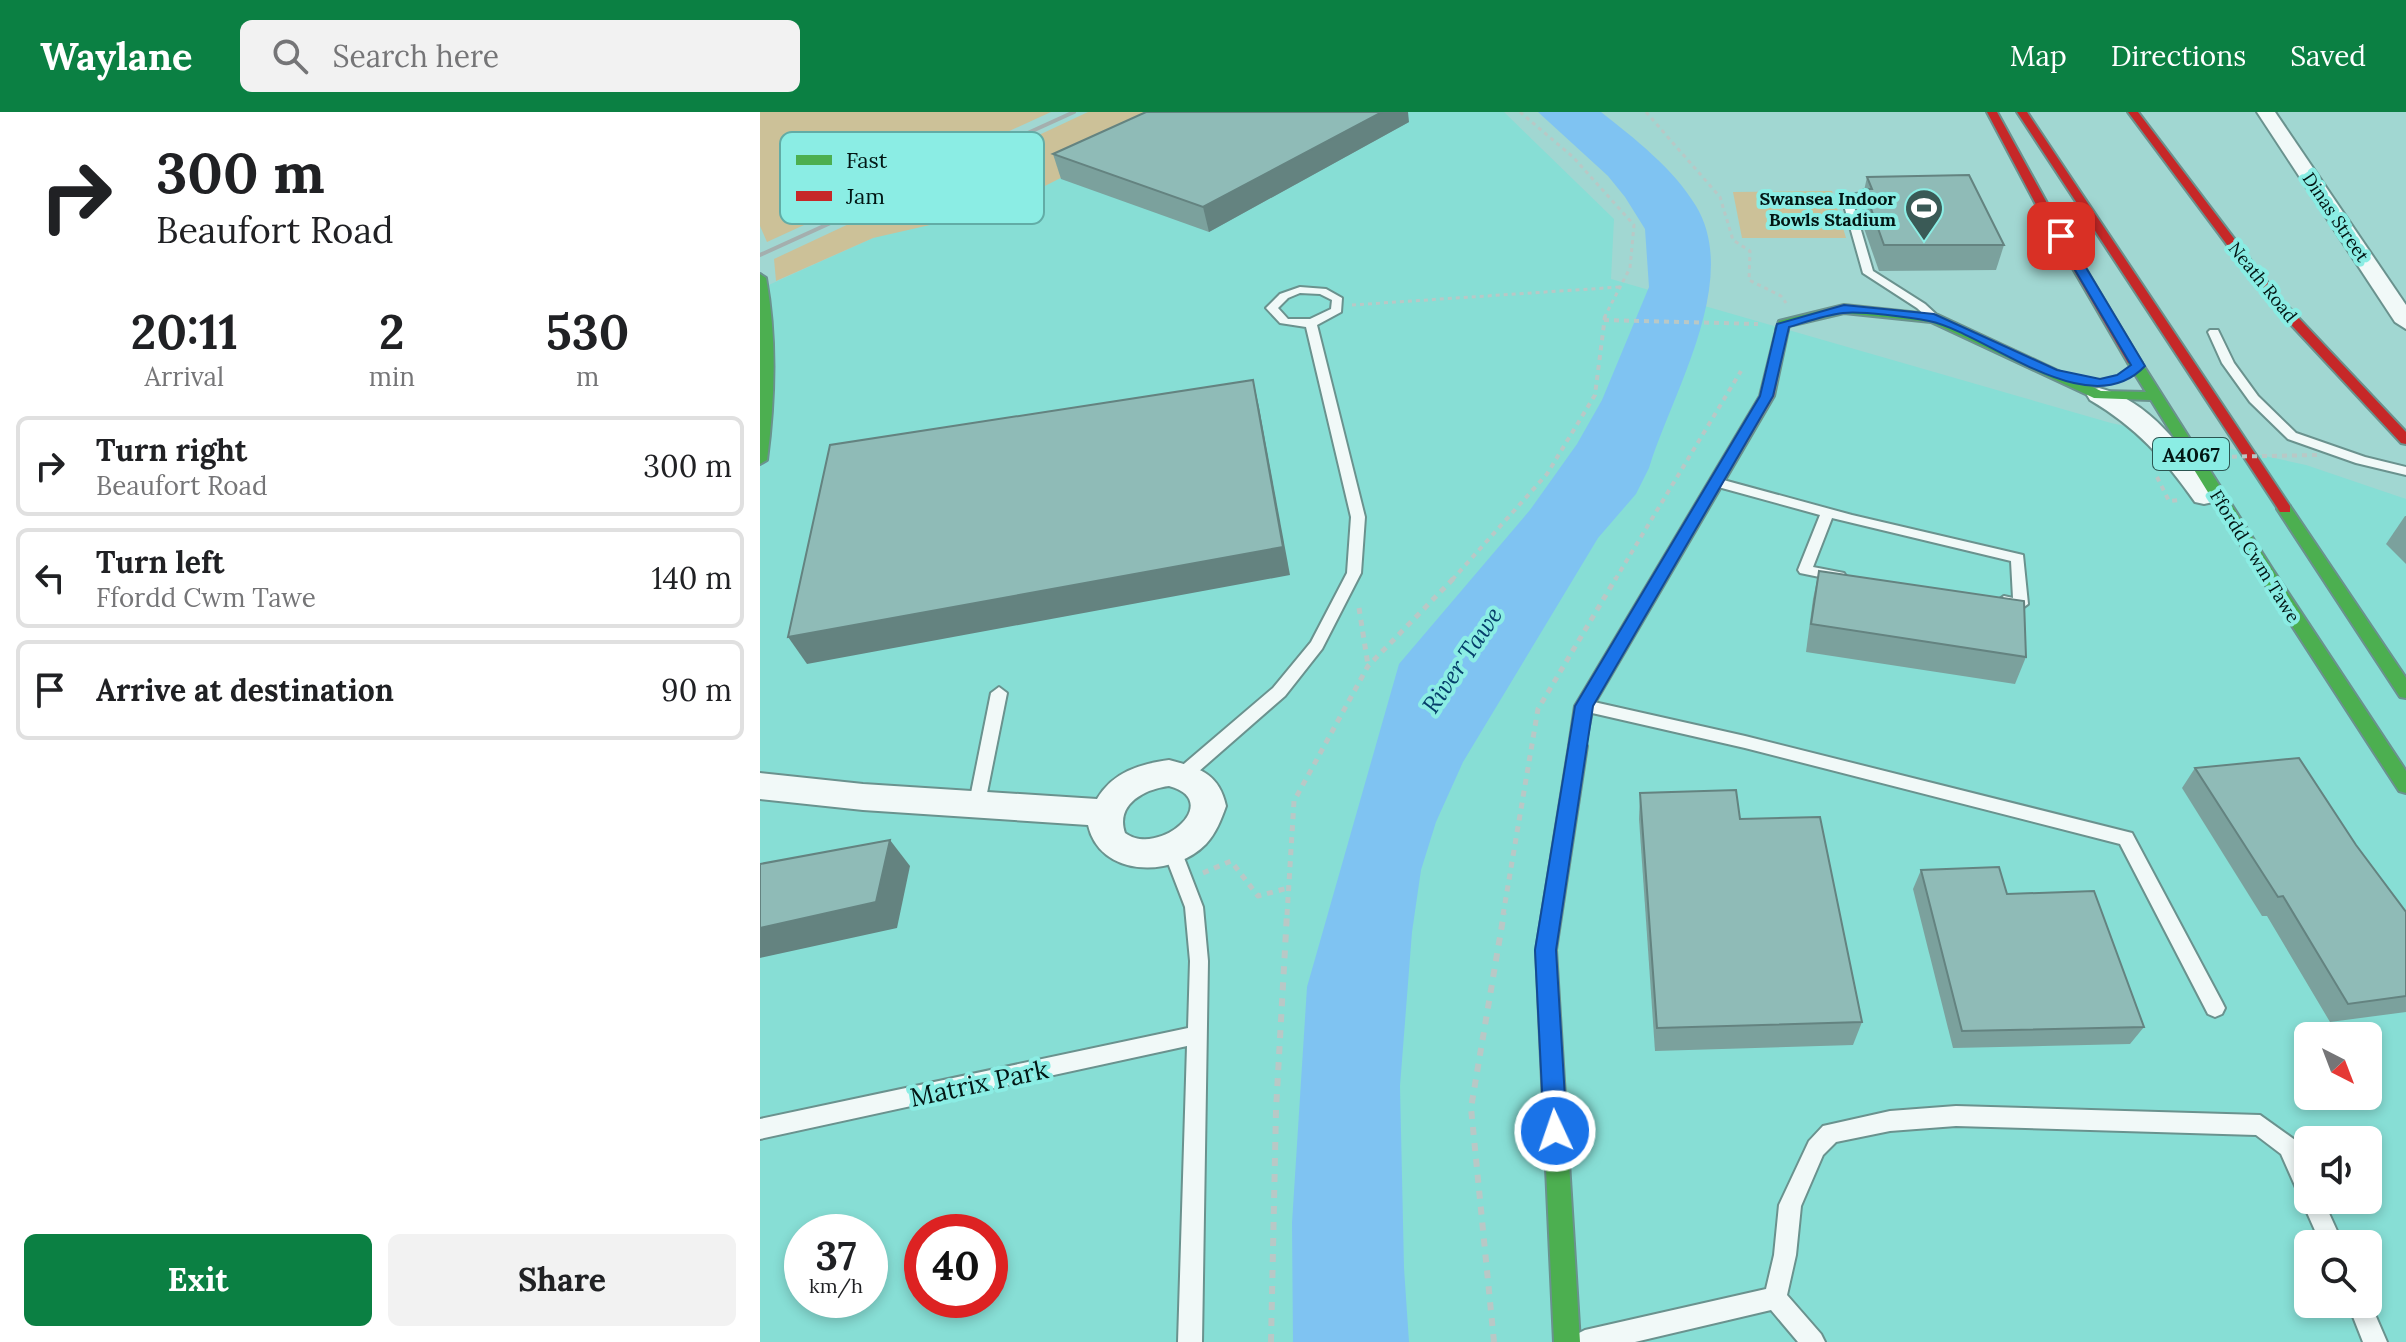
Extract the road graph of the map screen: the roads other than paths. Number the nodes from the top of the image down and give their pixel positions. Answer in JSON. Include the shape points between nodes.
{"nodes":[{"id":1,"x":1992,"y":112,"type":"edge"},
{"id":2,"x":2022,"y":112,"type":"edge"},
{"id":3,"x":2133,"y":112,"type":"edge"},
{"id":4,"x":2266,"y":112,"type":"edge"},
{"id":5,"x":2075,"y":191,"type":"junction"},
{"id":6,"x":1900,"y":192,"type":"edge"},
{"id":7,"x":760,"y":278,"type":"edge"},
{"id":8,"x":2397,"y":295,"type":"edge"},
{"id":9,"x":1934,"y":318,"type":"junction"},
{"id":10,"x":2406,"y":322,"type":"edge"},
{"id":11,"x":1311,"y":323,"type":"junction"},
{"id":12,"x":2214,"y":332,"type":"dead end"},
{"id":13,"x":2151,"y":340,"type":"dead end"},
{"id":14,"x":2138,"y":366,"type":"junction"},
{"id":15,"x":2053,"y":373,"type":"junction"},
{"id":16,"x":2163,"y":392,"type":"junction"},
{"id":17,"x":2099,"y":395,"type":"junction"},
{"id":18,"x":2406,"y":440,"type":"edge"},
{"id":19,"x":760,"y":460,"type":"edge"},
{"id":20,"x":2406,"y":471,"type":"edge"},
{"id":21,"x":1716,"y":482,"type":"junction"},
{"id":22,"x":1827,"y":513,"type":"junction"},
{"id":23,"x":1850,"y":578,"type":"edge"},
{"id":24,"x":1990,"y":599,"type":"edge"},
{"id":25,"x":2295,"y":621,"type":"junction"},
{"id":26,"x":2406,"y":692,"type":"edge"},
{"id":27,"x":999,"y":693,"type":"dead end"},
{"id":28,"x":1584,"y":706,"type":"junction"},
{"id":29,"x":1184,"y":774,"type":"junction"},
{"id":30,"x":760,"y":786,"type":"edge"},
{"id":31,"x":2406,"y":786,"type":"edge"},
{"id":32,"x":977,"y":803,"type":"junction"},
{"id":33,"x":1106,"y":813,"type":"junction"},
{"id":34,"x":1172,"y":850,"type":"junction"},
{"id":35,"x":2215,"y":1008,"type":"dead end"},
{"id":36,"x":1198,"y":1035,"type":"junction"},
{"id":37,"x":760,"y":1129,"type":"edge"},
{"id":38,"x":2294,"y":1160,"type":"edge"},
{"id":39,"x":1775,"y":1298,"type":"junction"},
{"id":40,"x":2365,"y":1318,"type":"edge"},
{"id":41,"x":1190,"y":1342,"type":"edge"},
{"id":42,"x":1567,"y":1342,"type":"edge"},
{"id":43,"x":1585,"y":1342,"type":"edge"},
{"id":44,"x":1813,"y":1342,"type":"edge"},
{"id":45,"x":2375,"y":1342,"type":"edge"}],
"edges":[{"from":1,"to":14,"type":"main road","name":"Ffordd Cwm Tawe","number":"A4067"},
{"from":2,"to":5,"type":"main road","number":"A4067"},
{"from":3,"to":18,"type":"main road","name":"Neath Road","via":[[2273,298]]},
{"from":4,"to":8,"type":"street","name":"Dinas Street"},
{"from":5,"to":13,"type":"main road","via":[[2095,254]]},
{"from":5,"to":26,"type":"main road","number":"A4067"},
{"from":6,"to":9,"type":"lane","via":[[1848,202],[1868,273]]},
{"from":7,"to":19,"type":"main road","via":[[771,326]]},
{"from":8,"to":10,"type":"street","name":"Dinas Street"},
{"from":9,"to":15,"type":"main road"},
{"from":9,"to":21,"type":"main road","via":[[1844,309],[1783,324],[1767,396]]},
{"from":11,"to":11,"type":"lane","via":[[1284,321],[1272,308],[1286,295],[1307,290],[1337,298],[1339,306],[1331,316]]},
{"from":11,"to":29,"type":"lane","via":[[1358,517],[1354,573],[1317,645],[1288,680]]},
{"from":12,"to":20,"type":"lane","via":[[2254,399],[2292,436]]},
{"from":14,"to":15,"type":"street","via":[[2121,378],[2100,383]]},
{"from":14,"to":16,"type":"main road","name":"Ffordd Cwm Tawe","number":"A4067"},
{"from":15,"to":17,"type":"main road"},
{"from":16,"to":17,"type":"main road"},
{"from":16,"to":25,"type":"main road","name":"Ffordd Cwm Tawe","number":"A4067"},
{"from":17,"to":25,"type":"street","via":[[2134,413],[2163,439]]},
{"from":21,"to":22,"type":"lane"},
{"from":21,"to":28,"type":"main road"},
{"from":22,"to":23,"type":"lane","via":[[1805,570]]},
{"from":22,"to":24,"type":"lane","via":[[2018,558],[2021,604]]},
{"from":25,"to":31,"type":"main road","name":"Ffordd Cwm Tawe","number":"A4067"},
{"from":27,"to":32,"type":"lane"},
{"from":28,"to":35,"type":"lane","via":[[2126,838]]},
{"from":28,"to":42,"type":"main road","via":[[1546,950]]},
{"from":29,"to":33,"type":"street","via":[[1137,780],[1112,800]]},
{"from":29,"to":34,"type":"street","via":[[1208,794],[1208,814],[1195,835]]},
{"from":30,"to":32,"type":"street"},
{"from":32,"to":33,"type":"street"},
{"from":33,"to":34,"type":"street","via":[[1106,833],[1120,849],[1144,855]]},
{"from":34,"to":36,"type":"lane","via":[[1194,907]]},
{"from":36,"to":37,"type":"lane","name":"Matrix Park"},
{"from":36,"to":41,"type":"lane"},
{"from":38,"to":39,"type":"lane","via":[[2288,1147],[2260,1125],[1956,1116],[1830,1133],[1816,1148],[1790,1205]]},
{"from":39,"to":43,"type":"lane"},
{"from":39,"to":44,"type":"lane"},
{"from":40,"to":45,"type":"lane"}]}
